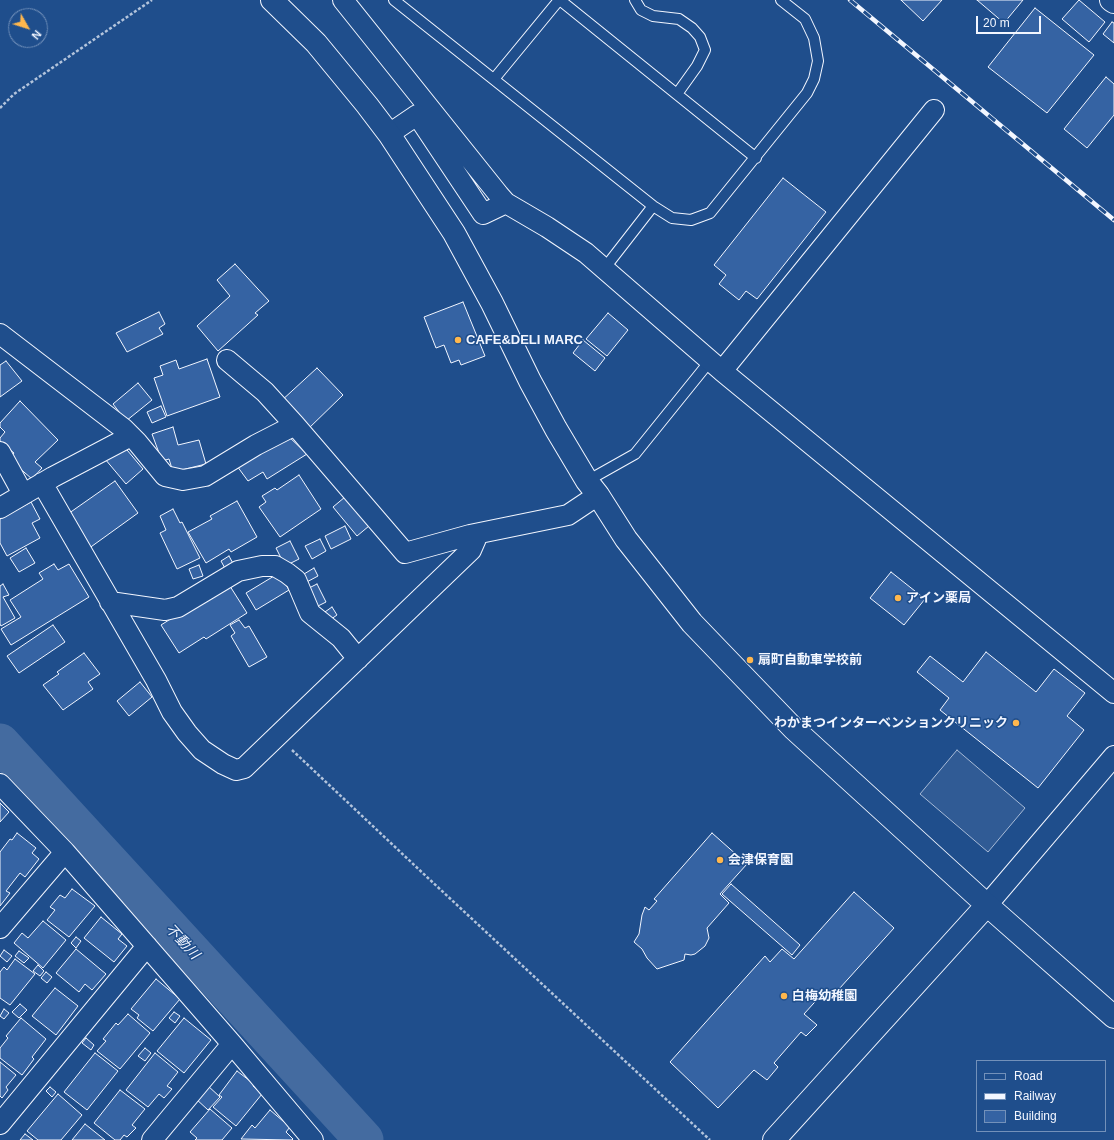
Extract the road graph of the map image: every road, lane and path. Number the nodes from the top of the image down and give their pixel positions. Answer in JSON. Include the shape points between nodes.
{"nodes":[{"id":1,"x":152,"y":0,"type":"edge"},
{"id":2,"x":272,"y":0,"type":"edge"},
{"id":3,"x":343,"y":0,"type":"edge"},
{"id":4,"x":394,"y":0,"type":"edge"},
{"id":5,"x":560,"y":0,"type":"edge"},
{"id":6,"x":635,"y":0,"type":"edge"},
{"id":7,"x":781,"y":0,"type":"edge"},
{"id":8,"x":1112,"y":0,"type":"edge"},
{"id":9,"x":1114,"y":2,"type":"edge"},
{"id":10,"x":494,"y":79,"type":"junction"},
{"id":11,"x":677,"y":94,"type":"junction"},
{"id":12,"x":0,"y":108,"type":"edge"},
{"id":13,"x":934,"y":110,"type":"dead end"},
{"id":14,"x":388,"y":134,"type":"junction"},
{"id":15,"x":756,"y":158,"type":"junction"},
{"id":16,"x":506,"y":202,"type":"junction"},
{"id":17,"x":653,"y":206,"type":"junction"},
{"id":18,"x":604,"y":269,"type":"junction"},
{"id":19,"x":0,"y":334,"type":"edge"},
{"id":20,"x":227,"y":360,"type":"dead end"},
{"id":21,"x":716,"y":366,"type":"junction"},
{"id":22,"x":295,"y":425,"type":"junction"},
{"id":23,"x":131,"y":436,"type":"junction"},
{"id":24,"x":0,"y":452,"type":"edge"},
{"id":25,"x":42,"y":483,"type":"junction"},
{"id":26,"x":592,"y":488,"type":"junction"},
{"id":27,"x":23,"y":494,"type":"junction"},
{"id":28,"x":0,"y":508,"type":"edge"},
{"id":29,"x":478,"y":534,"type":"junction"},
{"id":30,"x":110,"y":602,"type":"junction"},
{"id":31,"x":358,"y":659,"type":"junction"},
{"id":32,"x":1114,"y":693,"type":"edge"},
{"id":33,"x":278,"y":737,"type":"junction"},
{"id":34,"x":1114,"y":756,"type":"edge"},
{"id":35,"x":0,"y":784,"type":"edge"},
{"id":36,"x":65,"y":852,"type":"junction"},
{"id":37,"x":987,"y":905,"type":"junction"},
{"id":38,"x":0,"y":928,"type":"edge"},
{"id":39,"x":147,"y":946,"type":"junction"},
{"id":40,"x":1114,"y":1017,"type":"edge"},
{"id":41,"x":232,"y":1044,"type":"junction"},
{"id":42,"x":0,"y":1124,"type":"edge"},
{"id":43,"x":311,"y":1139,"type":"edge"},
{"id":44,"x":152,"y":1140,"type":"edge"},
{"id":45,"x":710,"y":1140,"type":"edge"},
{"id":46,"x":774,"y":1140,"type":"edge"}],
"edges":[{"from":1,"to":12,"type":"path","via":[[14,94]]},
{"from":2,"to":14,"type":"street","via":[[316,43]]},
{"from":3,"to":16,"type":"street"},
{"from":4,"to":10,"type":"lane"},
{"from":5,"to":10,"type":"lane"},
{"from":5,"to":11,"type":"lane"},
{"from":6,"to":11,"type":"lane","via":[[642,10],[653,16],[679,19],[700,37],[705,50]]},
{"from":7,"to":15,"type":"lane","via":[[805,19],[814,38],[818,61],[814,79],[807,93]]},
{"from":8,"to":9,"type":"street"},
{"from":10,"to":17,"type":"lane"},
{"from":11,"to":15,"type":"lane"},
{"from":13,"to":21,"type":"street"},
{"from":14,"to":16,"type":"street","via":[[417,115],[484,214]]},
{"from":14,"to":26,"type":"street","via":[[454,233],[534,388]]},
{"from":15,"to":17,"type":"lane","via":[[710,213],[691,220],[679,219],[672,218]]},
{"from":16,"to":18,"type":"street","via":[[586,253]]},
{"from":17,"to":18,"type":"lane"},
{"from":18,"to":21,"type":"street"},
{"from":19,"to":23,"type":"street"},
{"from":20,"to":22,"type":"street","via":[[265,392]]},
{"from":21,"to":26,"type":"lane","via":[[635,454]]},
{"from":21,"to":32,"type":"street"},
{"from":22,"to":23,"type":"street","via":[[205,476],[182,480],[164,476]]},
{"from":22,"to":29,"type":"street","via":[[405,553]]},
{"from":23,"to":25,"type":"street"},
{"from":24,"to":27,"type":"street"},
{"from":25,"to":27,"type":"street"},
{"from":25,"to":30,"type":"street"},
{"from":26,"to":29,"type":"street","via":[[568,515]]},
{"from":26,"to":37,"type":"street","via":[[626,539],[692,623],[725,658],[794,729]]},
{"from":27,"to":28,"type":"street"},
{"from":29,"to":31,"type":"street","via":[[471,550]]},
{"from":30,"to":31,"type":"street","via":[[165,610],[178,607],[238,571],[275,566],[296,580],[310,613],[340,638]]},
{"from":30,"to":33,"type":"street","via":[[172,712],[202,750],[236,770],[244,768]]},
{"from":31,"to":33,"type":"street"},
{"from":33,"to":45,"type":"path"},
{"from":34,"to":37,"type":"street"},
{"from":35,"to":36,"type":"street"},
{"from":36,"to":38,"type":"street"},
{"from":36,"to":39,"type":"street"},
{"from":37,"to":40,"type":"street"},
{"from":37,"to":46,"type":"street"},
{"from":39,"to":41,"type":"street"},
{"from":39,"to":42,"type":"street"},
{"from":41,"to":43,"type":"street"},
{"from":41,"to":44,"type":"street"}]}
